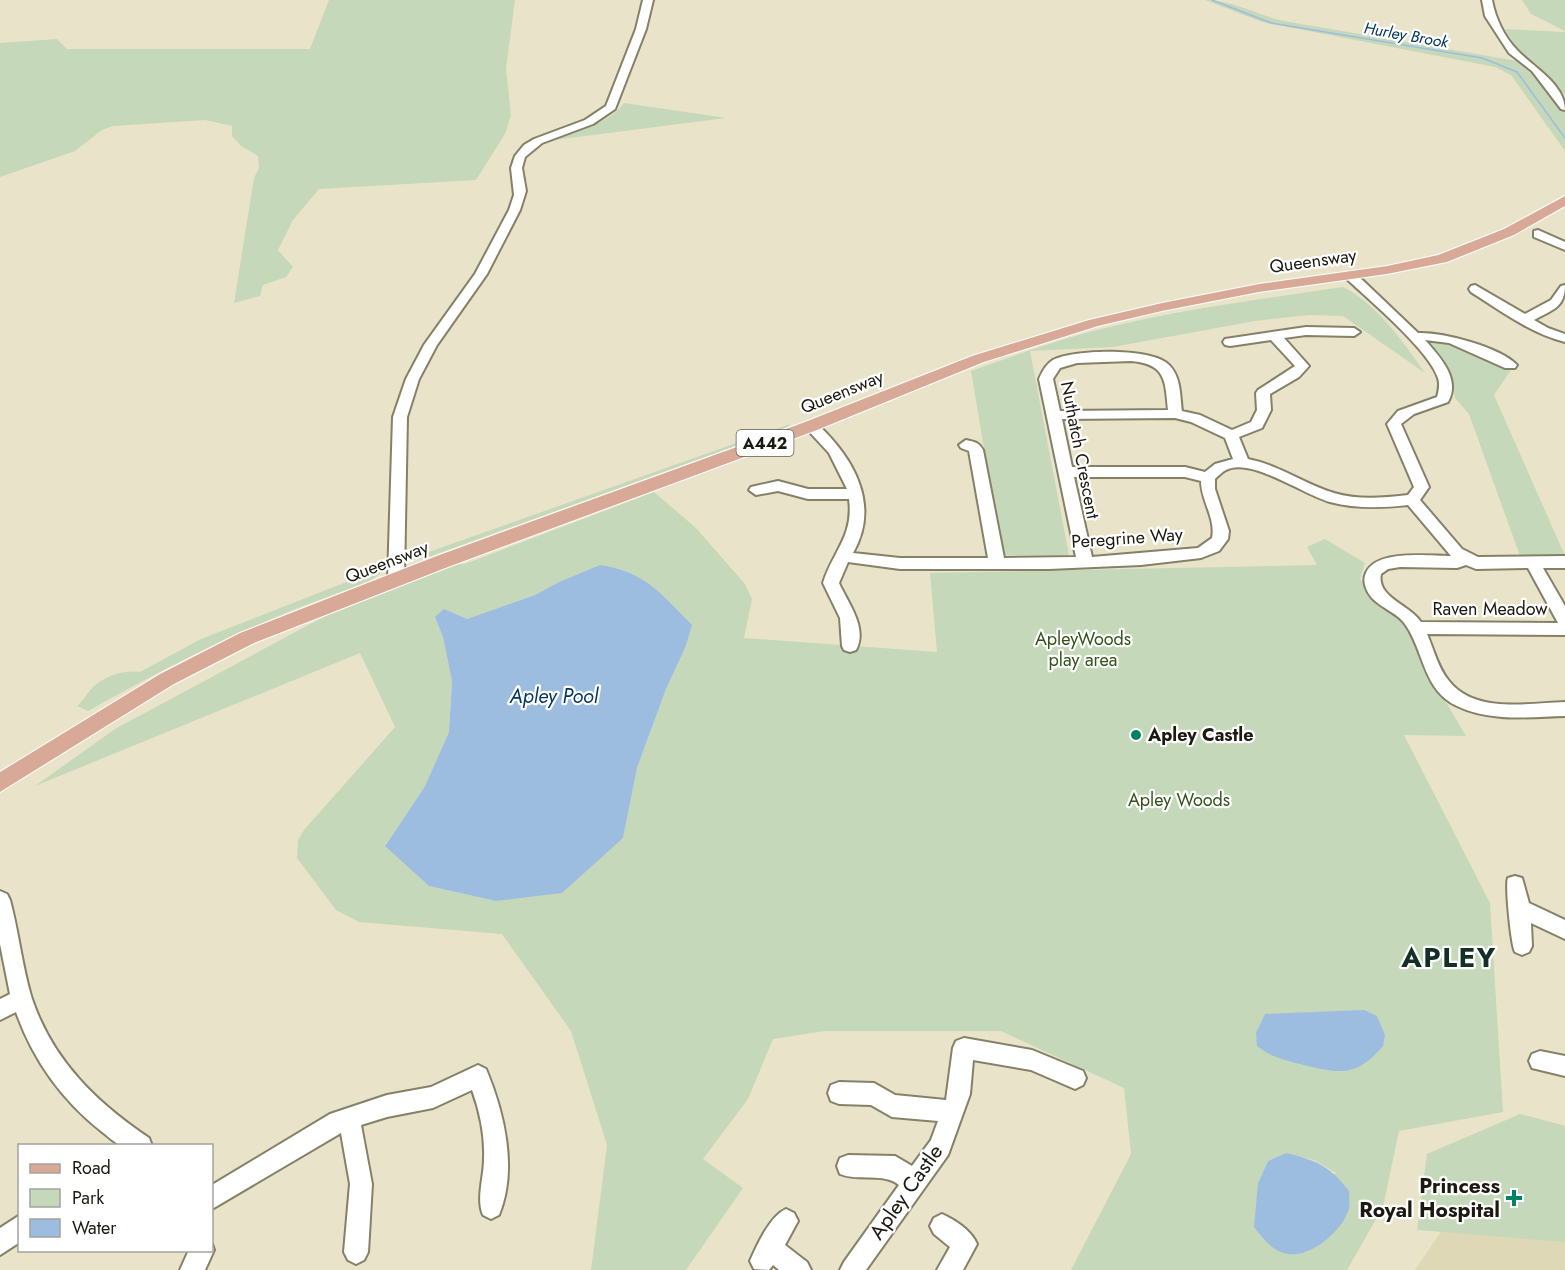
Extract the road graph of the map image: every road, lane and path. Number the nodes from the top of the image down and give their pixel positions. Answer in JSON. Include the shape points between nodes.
{"nodes":[{"id":1,"x":648,"y":0,"type":"edge"},
{"id":2,"x":1487,"y":0,"type":"edge"},
{"id":3,"x":1565,"y":107,"type":"edge"},
{"id":4,"x":1565,"y":200,"type":"edge"},
{"id":5,"x":1539,"y":234,"type":"dead end"},
{"id":6,"x":1565,"y":246,"type":"edge"},
{"id":7,"x":1351,"y":276,"type":"junction"},
{"id":8,"x":1475,"y":289,"type":"dead end"},
{"id":9,"x":1565,"y":289,"type":"edge"},
{"id":10,"x":1524,"y":320,"type":"junction"},
{"id":11,"x":1353,"y":332,"type":"dead end"},
{"id":12,"x":1274,"y":335,"type":"junction"},
{"id":13,"x":1413,"y":337,"type":"junction"},
{"id":14,"x":1565,"y":338,"type":"edge"},
{"id":15,"x":1230,"y":342,"type":"dead end"},
{"id":16,"x":1510,"y":365,"type":"dead end"},
{"id":17,"x":1175,"y":414,"type":"junction"},
{"id":18,"x":1053,"y":415,"type":"junction"},
{"id":19,"x":811,"y":426,"type":"junction"},
{"id":20,"x":1231,"y":435,"type":"junction"},
{"id":21,"x":966,"y":445,"type":"dead end"},
{"id":22,"x":1242,"y":463,"type":"junction"},
{"id":23,"x":1066,"y":472,"type":"junction"},
{"id":24,"x":1208,"y":478,"type":"junction"},
{"id":25,"x":756,"y":490,"type":"dead end"},
{"id":26,"x":857,"y":494,"type":"junction"},
{"id":27,"x":1412,"y":500,"type":"junction"},
{"id":28,"x":844,"y":556,"type":"junction"},
{"id":29,"x":1466,"y":559,"type":"junction"},
{"id":30,"x":1085,"y":561,"type":"junction"},
{"id":31,"x":1532,"y":562,"type":"junction"},
{"id":32,"x":1565,"y":562,"type":"edge"},
{"id":33,"x":997,"y":564,"type":"junction"},
{"id":34,"x":396,"y":579,"type":"junction"},
{"id":35,"x":1565,"y":620,"type":"edge"},
{"id":36,"x":1416,"y":628,"type":"junction"},
{"id":37,"x":1565,"y":629,"type":"edge"},
{"id":38,"x":850,"y":646,"type":"dead end"},
{"id":39,"x":1565,"y":710,"type":"edge"},
{"id":40,"x":0,"y":783,"type":"edge"},
{"id":41,"x":1515,"y":884,"type":"dead end"},
{"id":42,"x":0,"y":900,"type":"edge"},
{"id":43,"x":1520,"y":908,"type":"junction"},
{"id":44,"x":1565,"y":930,"type":"edge"},
{"id":45,"x":1522,"y":946,"type":"dead end"},
{"id":46,"x":22,"y":999,"type":"junction"},
{"id":47,"x":0,"y":1010,"type":"edge"},
{"id":48,"x":1540,"y":1061,"type":"dead end"},
{"id":49,"x":1565,"y":1066,"type":"edge"},
{"id":50,"x":1076,"y":1078,"type":"dead end"},
{"id":51,"x":839,"y":1094,"type":"dead end"},
{"id":52,"x":954,"y":1112,"type":"junction"},
{"id":53,"x":349,"y":1118,"type":"junction"},
{"id":54,"x":138,"y":1144,"type":"edge"},
{"id":55,"x":848,"y":1166,"type":"dead end"},
{"id":56,"x":914,"y":1182,"type":"junction"},
{"id":57,"x":213,"y":1197,"type":"edge"},
{"id":58,"x":491,"y":1207,"type":"dead end"},
{"id":59,"x":786,"y":1221,"type":"dead end"},
{"id":60,"x":942,"y":1226,"type":"dead end"},
{"id":61,"x":18,"y":1228,"type":"edge"},
{"id":62,"x":0,"y":1243,"type":"edge"},
{"id":63,"x":201,"y":1252,"type":"edge"},
{"id":64,"x":356,"y":1252,"type":"dead end"},
{"id":65,"x":192,"y":1270,"type":"edge"},
{"id":66,"x":799,"y":1270,"type":"edge"},
{"id":67,"x":852,"y":1270,"type":"edge"},
{"id":68,"x":949,"y":1270,"type":"edge"}],
"edges":[{"from":1,"to":34,"type":"street","via":[[611,107],[602,117],[550,136],[520,155],[516,164],[520,198],[515,211],[476,281],[441,328],[403,402]]},
{"from":2,"to":3,"type":"street","via":[[1490,16],[1512,51],[1535,69]]},
{"from":4,"to":7,"type":"main road","name":"Queensway","number":"A442","via":[[1477,247],[1442,259]]},
{"from":5,"to":6,"type":"street"},
{"from":7,"to":13,"type":"street"},
{"from":7,"to":19,"type":"main road","name":"Queensway","number":"A442","via":[[1214,296],[1084,326],[978,359]]},
{"from":8,"to":10,"type":"street"},
{"from":9,"to":10,"type":"street","via":[[1555,303]]},
{"from":10,"to":14,"type":"street"},
{"from":11,"to":12,"type":"street"},
{"from":12,"to":15,"type":"street"},
{"from":12,"to":20,"type":"street","via":[[1302,366],[1292,377],[1263,393],[1264,410],[1257,425]]},
{"from":13,"to":16,"type":"street","via":[[1447,338]]},
{"from":13,"to":27,"type":"street","via":[[1443,375],[1446,385],[1443,399],[1405,412],[1394,424],[1422,487]]},
{"from":17,"to":18,"type":"street"},
{"from":17,"to":18,"type":"street","name":"Nuthatch Crescent","via":[[1166,369],[1153,360],[1138,358],[1058,362],[1046,379]]},
{"from":17,"to":20,"type":"street","via":[[1195,418]]},
{"from":18,"to":23,"type":"street","name":"Nuthatch Crescent"},
{"from":19,"to":26,"type":"street","via":[[839,457]]},
{"from":19,"to":34,"type":"main road","name":"Queensway","number":"A442"},
{"from":20,"to":22,"type":"street"},
{"from":21,"to":33,"type":"street","via":[[976,450]]},
{"from":22,"to":24,"type":"street","via":[[1220,467]]},
{"from":22,"to":27,"type":"street","via":[[1266,468],[1309,489],[1352,502]]},
{"from":23,"to":24,"type":"street","via":[[1185,472]]},
{"from":23,"to":30,"type":"street","name":"Nuthatch Crescent"},
{"from":24,"to":30,"type":"street","name":"Peregrine Way","via":[[1208,495],[1222,534],[1211,549],[1169,558]]},
{"from":25,"to":26,"type":"street","via":[[778,486],[808,494]]},
{"from":26,"to":28,"type":"street","via":[[857,528]]},
{"from":27,"to":29,"type":"street","via":[[1456,553]]},
{"from":28,"to":33,"type":"street","name":"Peregrine Way","via":[[885,563]]},
{"from":28,"to":38,"type":"street","via":[[831,583],[850,617]]},
{"from":29,"to":31,"type":"street","via":[[1476,563]]},
{"from":29,"to":36,"type":"street","via":[[1388,563],[1376,569],[1371,580],[1374,590],[1407,615]]},
{"from":30,"to":33,"type":"street","name":"Peregrine Way"},
{"from":31,"to":32,"type":"street"},
{"from":31,"to":35,"type":"street"},
{"from":34,"to":40,"type":"main road","name":"Queensway","number":"A442","via":[[247,638],[167,679]]},
{"from":36,"to":37,"type":"street","name":"Raven Meadow"},
{"from":36,"to":39,"type":"street","via":[[1441,686],[1455,698],[1491,709]]},
{"from":41,"to":43,"type":"street"},
{"from":42,"to":46,"type":"street"},
{"from":43,"to":44,"type":"street"},
{"from":43,"to":45,"type":"street"},
{"from":46,"to":47,"type":"street"},
{"from":46,"to":54,"type":"street","via":[[42,1047],[75,1093],[98,1116]]},
{"from":48,"to":49,"type":"street"},
{"from":50,"to":52,"type":"street","name":"Apley Castle","via":[[1032,1060],[964,1047]]},
{"from":51,"to":52,"type":"street","via":[[874,1094],[892,1106]]},
{"from":52,"to":56,"type":"street","name":"Apley Castle","via":[[940,1147]]},
{"from":53,"to":57,"type":"street","via":[[317,1133]]},
{"from":53,"to":58,"type":"street","via":[[433,1097],[478,1076],[490,1103],[495,1132]]},
{"from":53,"to":64,"type":"street","via":[[361,1184]]},
{"from":55,"to":56,"type":"street","via":[[895,1167]]},
{"from":56,"to":67,"type":"street","name":"Apley Castle"},
{"from":59,"to":66,"type":"street","via":[[766,1254]]},
{"from":60,"to":68,"type":"street","via":[[965,1244]]},
{"from":61,"to":62,"type":"street"},
{"from":63,"to":65,"type":"street"}]}
